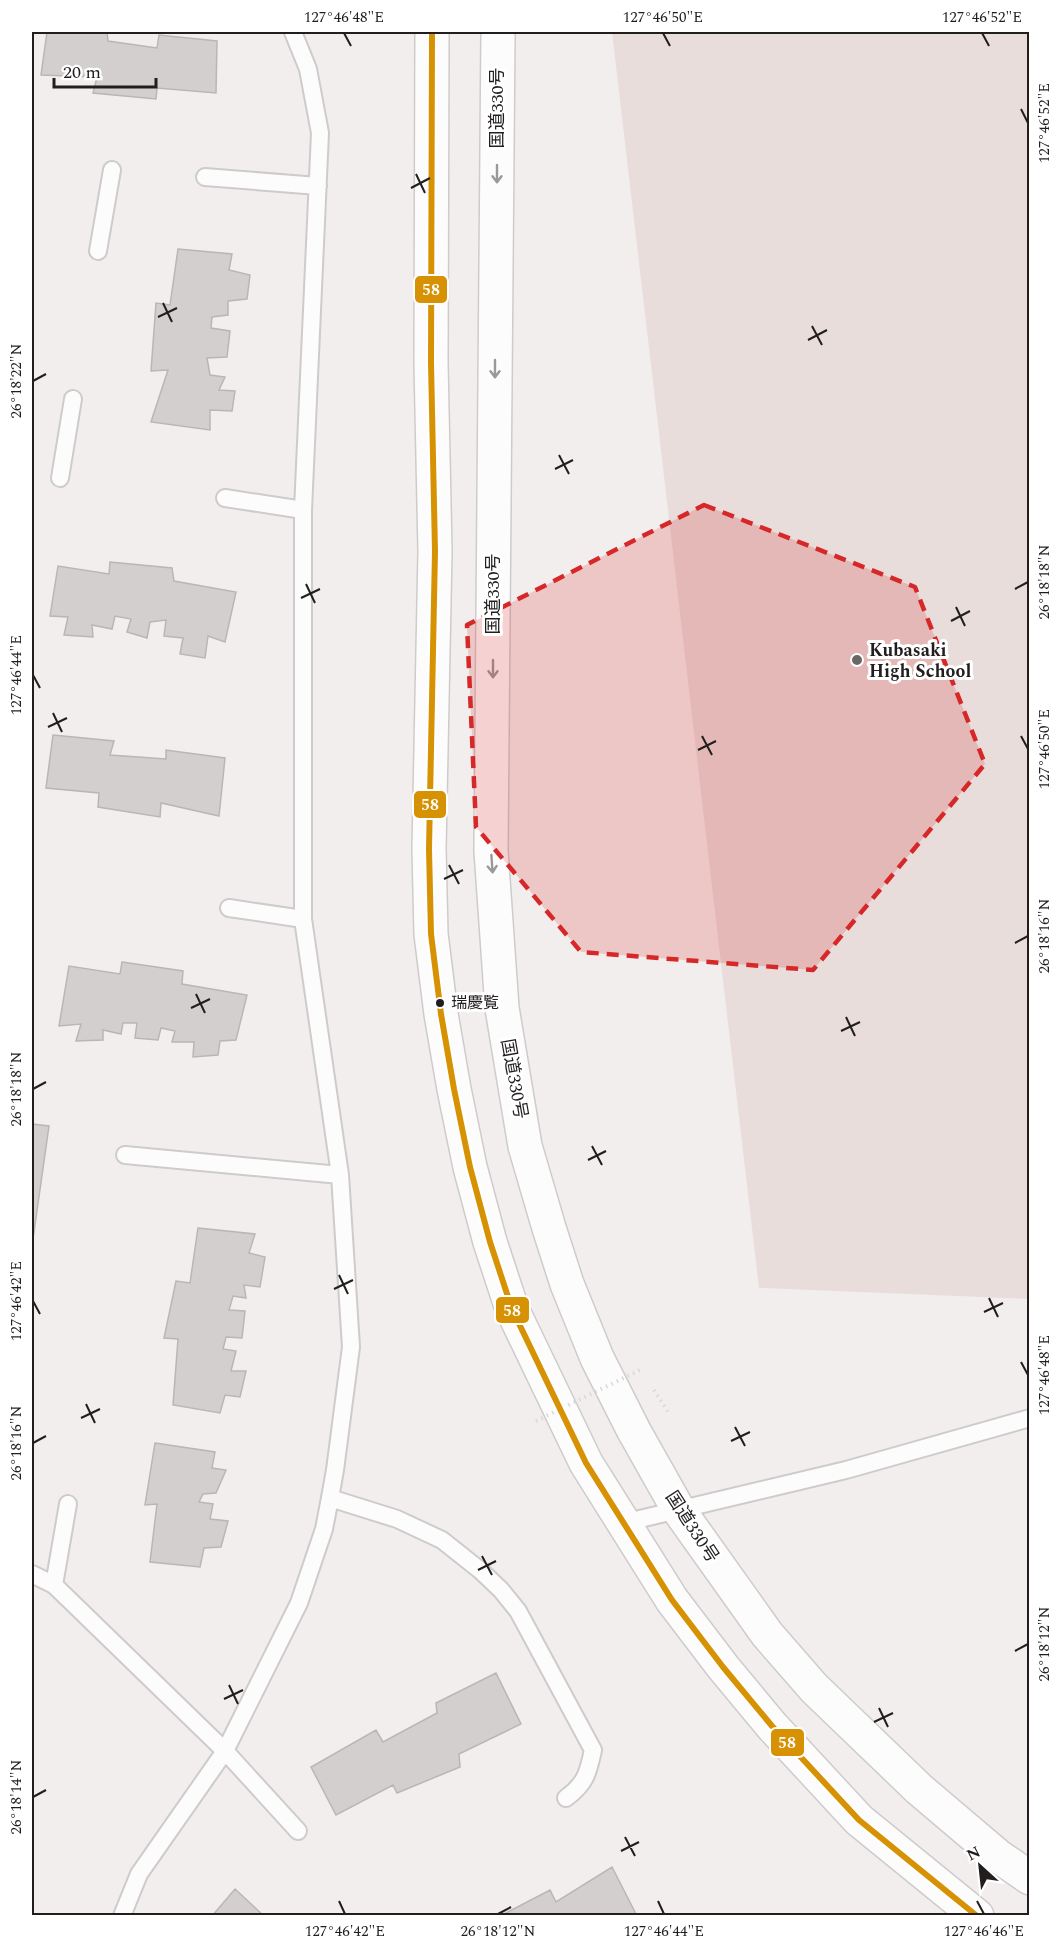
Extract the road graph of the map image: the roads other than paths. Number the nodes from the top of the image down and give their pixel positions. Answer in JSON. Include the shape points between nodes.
{"nodes":[{"id":1,"x":293,"y":32,"type":"edge"},
{"id":2,"x":432,"y":32,"type":"edge"},
{"id":3,"x":498,"y":32,"type":"edge"},
{"id":4,"x":112,"y":170,"type":"dead end"},
{"id":5,"x":205,"y":177,"type":"dead end"},
{"id":6,"x":318,"y":186,"type":"junction"},
{"id":7,"x":98,"y":251,"type":"dead end"},
{"id":8,"x":73,"y":399,"type":"dead end"},
{"id":9,"x":60,"y":478,"type":"dead end"},
{"id":10,"x":225,"y":498,"type":"dead end"},
{"id":11,"x":303,"y":510,"type":"junction"},
{"id":12,"x":229,"y":908,"type":"dead end"},
{"id":13,"x":303,"y":919,"type":"junction"},
{"id":14,"x":125,"y":1155,"type":"dead end"},
{"id":15,"x":340,"y":1175,"type":"junction"},
{"id":16,"x":1029,"y":1418,"type":"edge"},
{"id":17,"x":330,"y":1498,"type":"junction"},
{"id":18,"x":68,"y":1504,"type":"dead end"},
{"id":19,"x":678,"y":1509,"type":"junction"},
{"id":20,"x":623,"y":1523,"type":"junction"},
{"id":21,"x":32,"y":1574,"type":"edge"},
{"id":22,"x":54,"y":1585,"type":"junction"},
{"id":23,"x":225,"y":1751,"type":"junction"},
{"id":24,"x":566,"y":1798,"type":"dead end"},
{"id":25,"x":298,"y":1831,"type":"dead end"},
{"id":26,"x":1029,"y":1878,"type":"edge"},
{"id":27,"x":122,"y":1916,"type":"edge"},
{"id":28,"x":976,"y":1916,"type":"edge"}],
"edges":[{"from":1,"to":6,"type":"lane","via":[[308,69],[320,133]]},
{"from":2,"to":20,"type":"highway","via":[[435,551],[429,849],[431,934],[441,1014],[470,1167],[512,1309],[586,1463]]},
{"from":3,"to":19,"type":"highway","name":"国道330号","one_way":true,"via":[[491,851],[502,1008],[525,1146],[567,1284],[597,1358]]},
{"from":4,"to":7,"type":"lane"},
{"from":5,"to":6,"type":"lane"},
{"from":6,"to":11,"type":"lane"},
{"from":8,"to":9,"type":"lane"},
{"from":10,"to":11,"type":"lane"},
{"from":11,"to":13,"type":"lane"},
{"from":12,"to":13,"type":"lane"},
{"from":13,"to":15,"type":"lane"},
{"from":14,"to":15,"type":"lane"},
{"from":15,"to":17,"type":"lane","via":[[351,1347]]},
{"from":16,"to":19,"type":"lane","via":[[846,1470]]},
{"from":17,"to":23,"type":"lane","via":[[324,1529],[299,1603]]},
{"from":17,"to":24,"type":"lane","via":[[397,1519],[442,1540],[488,1577],[518,1611],[593,1750],[580,1787]]},
{"from":18,"to":22,"type":"lane"},
{"from":19,"to":20,"type":"lane"},
{"from":19,"to":26,"type":"highway","name":"国道330号","via":[[767,1634],[814,1688],[919,1789]]},
{"from":20,"to":28,"type":"highway","via":[[672,1600],[772,1726],[859,1820]]},
{"from":21,"to":22,"type":"lane"},
{"from":22,"to":23,"type":"lane"},
{"from":23,"to":25,"type":"lane"},
{"from":23,"to":27,"type":"lane","via":[[139,1874]]}]}
